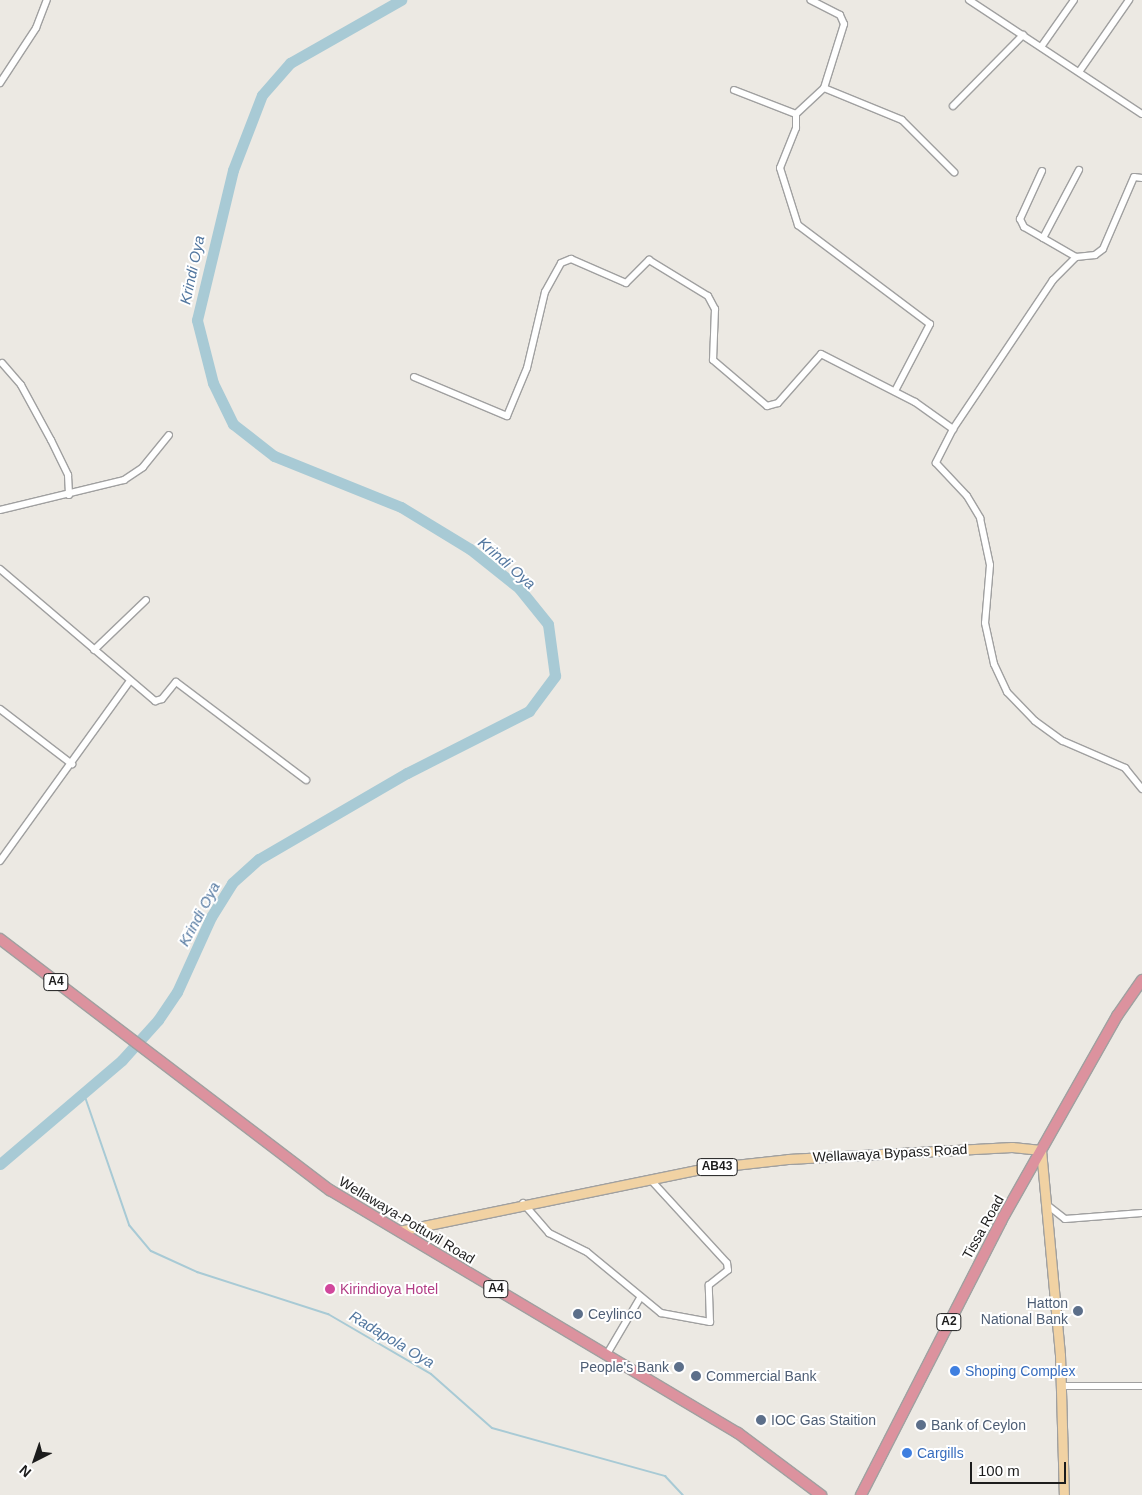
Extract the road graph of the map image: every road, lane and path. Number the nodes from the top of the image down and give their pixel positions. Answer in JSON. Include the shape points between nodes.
{"nodes":[{"id":1,"x":47,"y":0,"type":"edge"},
{"id":2,"x":811,"y":0,"type":"edge"},
{"id":3,"x":969,"y":0,"type":"edge"},
{"id":4,"x":1074,"y":0,"type":"edge"},
{"id":5,"x":1129,"y":0,"type":"edge"},
{"id":6,"x":1023,"y":36,"type":"junction"},
{"id":7,"x":1041,"y":47,"type":"junction"},
{"id":8,"x":1078,"y":72,"type":"junction"},
{"id":9,"x":0,"y":83,"type":"edge"},
{"id":10,"x":824,"y":88,"type":"junction"},
{"id":11,"x":734,"y":90,"type":"dead end"},
{"id":12,"x":953,"y":106,"type":"dead end"},
{"id":13,"x":796,"y":114,"type":"junction"},
{"id":14,"x":1142,"y":114,"type":"edge"},
{"id":15,"x":1079,"y":170,"type":"dead end"},
{"id":16,"x":1042,"y":171,"type":"dead end"},
{"id":17,"x":954,"y":172,"type":"dead end"},
{"id":18,"x":1142,"y":178,"type":"edge"},
{"id":19,"x":1043,"y":238,"type":"junction"},
{"id":20,"x":1076,"y":257,"type":"junction"},
{"id":21,"x":2,"y":363,"type":"dead end"},
{"id":22,"x":414,"y":377,"type":"dead end"},
{"id":23,"x":895,"y":391,"type":"junction"},
{"id":24,"x":953,"y":429,"type":"junction"},
{"id":25,"x":169,"y":435,"type":"dead end"},
{"id":26,"x":69,"y":495,"type":"junction"},
{"id":27,"x":0,"y":510,"type":"edge"},
{"id":28,"x":0,"y":569,"type":"edge"},
{"id":29,"x":146,"y":600,"type":"dead end"},
{"id":30,"x":94,"y":650,"type":"junction"},
{"id":31,"x":130,"y":681,"type":"junction"},
{"id":32,"x":0,"y":708,"type":"edge"},
{"id":33,"x":72,"y":764,"type":"junction"},
{"id":34,"x":306,"y":780,"type":"dead end"},
{"id":35,"x":1142,"y":789,"type":"edge"},
{"id":36,"x":0,"y":861,"type":"edge"},
{"id":37,"x":0,"y":939,"type":"edge"},
{"id":38,"x":1142,"y":980,"type":"edge"},
{"id":39,"x":1041,"y":1150,"type":"junction"},
{"id":40,"x":651,"y":1180,"type":"junction"},
{"id":41,"x":523,"y":1203,"type":"junction"},
{"id":42,"x":1046,"y":1204,"type":"junction"},
{"id":43,"x":1142,"y":1213,"type":"edge"},
{"id":44,"x":399,"y":1232,"type":"junction"},
{"id":45,"x":640,"y":1298,"type":"junction"},
{"id":46,"x":607,"y":1354,"type":"junction"},
{"id":47,"x":1062,"y":1386,"type":"junction"},
{"id":48,"x":1142,"y":1386,"type":"edge"},
{"id":49,"x":821,"y":1495,"type":"edge"},
{"id":50,"x":861,"y":1495,"type":"edge"},
{"id":51,"x":1064,"y":1495,"type":"edge"}],
"edges":[{"from":1,"to":9,"type":"street","via":[[36,28]]},
{"from":2,"to":10,"type":"street","via":[[844,19]]},
{"from":3,"to":6,"type":"street"},
{"from":4,"to":7,"type":"street"},
{"from":5,"to":8,"type":"street"},
{"from":6,"to":7,"type":"street"},
{"from":6,"to":12,"type":"street"},
{"from":7,"to":8,"type":"street"},
{"from":8,"to":14,"type":"street"},
{"from":10,"to":13,"type":"street"},
{"from":10,"to":17,"type":"street","via":[[902,120]]},
{"from":11,"to":13,"type":"street"},
{"from":13,"to":23,"type":"street","via":[[796,128],[780,168],[798,225],[930,324]]},
{"from":15,"to":19,"type":"street"},
{"from":16,"to":19,"type":"street","via":[[1020,219],[1024,227]]},
{"from":18,"to":20,"type":"street","via":[[1134,177],[1103,249],[1095,255]]},
{"from":19,"to":20,"type":"street"},
{"from":20,"to":24,"type":"street","via":[[1043,294]]},
{"from":21,"to":26,"type":"street","via":[[21,385],[59,457],[68,475]]},
{"from":22,"to":23,"type":"street","via":[[506,416],[526,368],[545,292],[561,263],[571,259],[626,283],[649,260],[708,296],[715,309],[714,360],[767,406],[778,404],[821,354]]},
{"from":23,"to":24,"type":"street"},
{"from":24,"to":35,"type":"street","via":[[936,463],[967,496],[980,518],[990,565],[985,622],[994,664],[1007,692],[1035,721],[1062,741],[1125,768]]},
{"from":25,"to":26,"type":"street","via":[[143,466],[124,480]]},
{"from":26,"to":27,"type":"street"},
{"from":28,"to":30,"type":"street"},
{"from":29,"to":30,"type":"street"},
{"from":30,"to":31,"type":"street"},
{"from":31,"to":33,"type":"street"},
{"from":31,"to":34,"type":"street","via":[[158,701],[176,682]]},
{"from":32,"to":33,"type":"street"},
{"from":33,"to":36,"type":"street"},
{"from":37,"to":44,"type":"highway","name":"Wellawaya-Pottuvil Road","number":"A4","via":[[330,1190]]},
{"from":38,"to":39,"type":"highway","name":"Tissa Road","number":"A2"},
{"from":39,"to":40,"type":"main road","name":"Wellawaya Bypass Road","number":"AB43","via":[[1012,1147],[788,1158]]},
{"from":39,"to":42,"type":"main road"},
{"from":39,"to":50,"type":"highway","name":"Tissa Road","number":"A2"},
{"from":40,"to":41,"type":"main road","name":"Wellawaya Bypass Road","number":"AB43"},
{"from":40,"to":45,"type":"street","via":[[727,1263],[728,1270],[709,1285],[710,1322],[661,1313]]},
{"from":41,"to":44,"type":"main road","name":"Wellawaya Bypass Road","number":"AB43","via":[[474,1218]]},
{"from":41,"to":45,"type":"street","via":[[550,1233],[587,1252]]},
{"from":42,"to":43,"type":"street","via":[[1065,1219]]},
{"from":42,"to":47,"type":"main road"},
{"from":44,"to":46,"type":"highway","name":"Wellawaya-Pottuvil Road","number":"A4"},
{"from":45,"to":46,"type":"street"},
{"from":46,"to":49,"type":"highway","name":"Wellawaya-Pottuvil Road","number":"A4","via":[[738,1433]]},
{"from":47,"to":48,"type":"street"},
{"from":47,"to":51,"type":"main road"}]}
